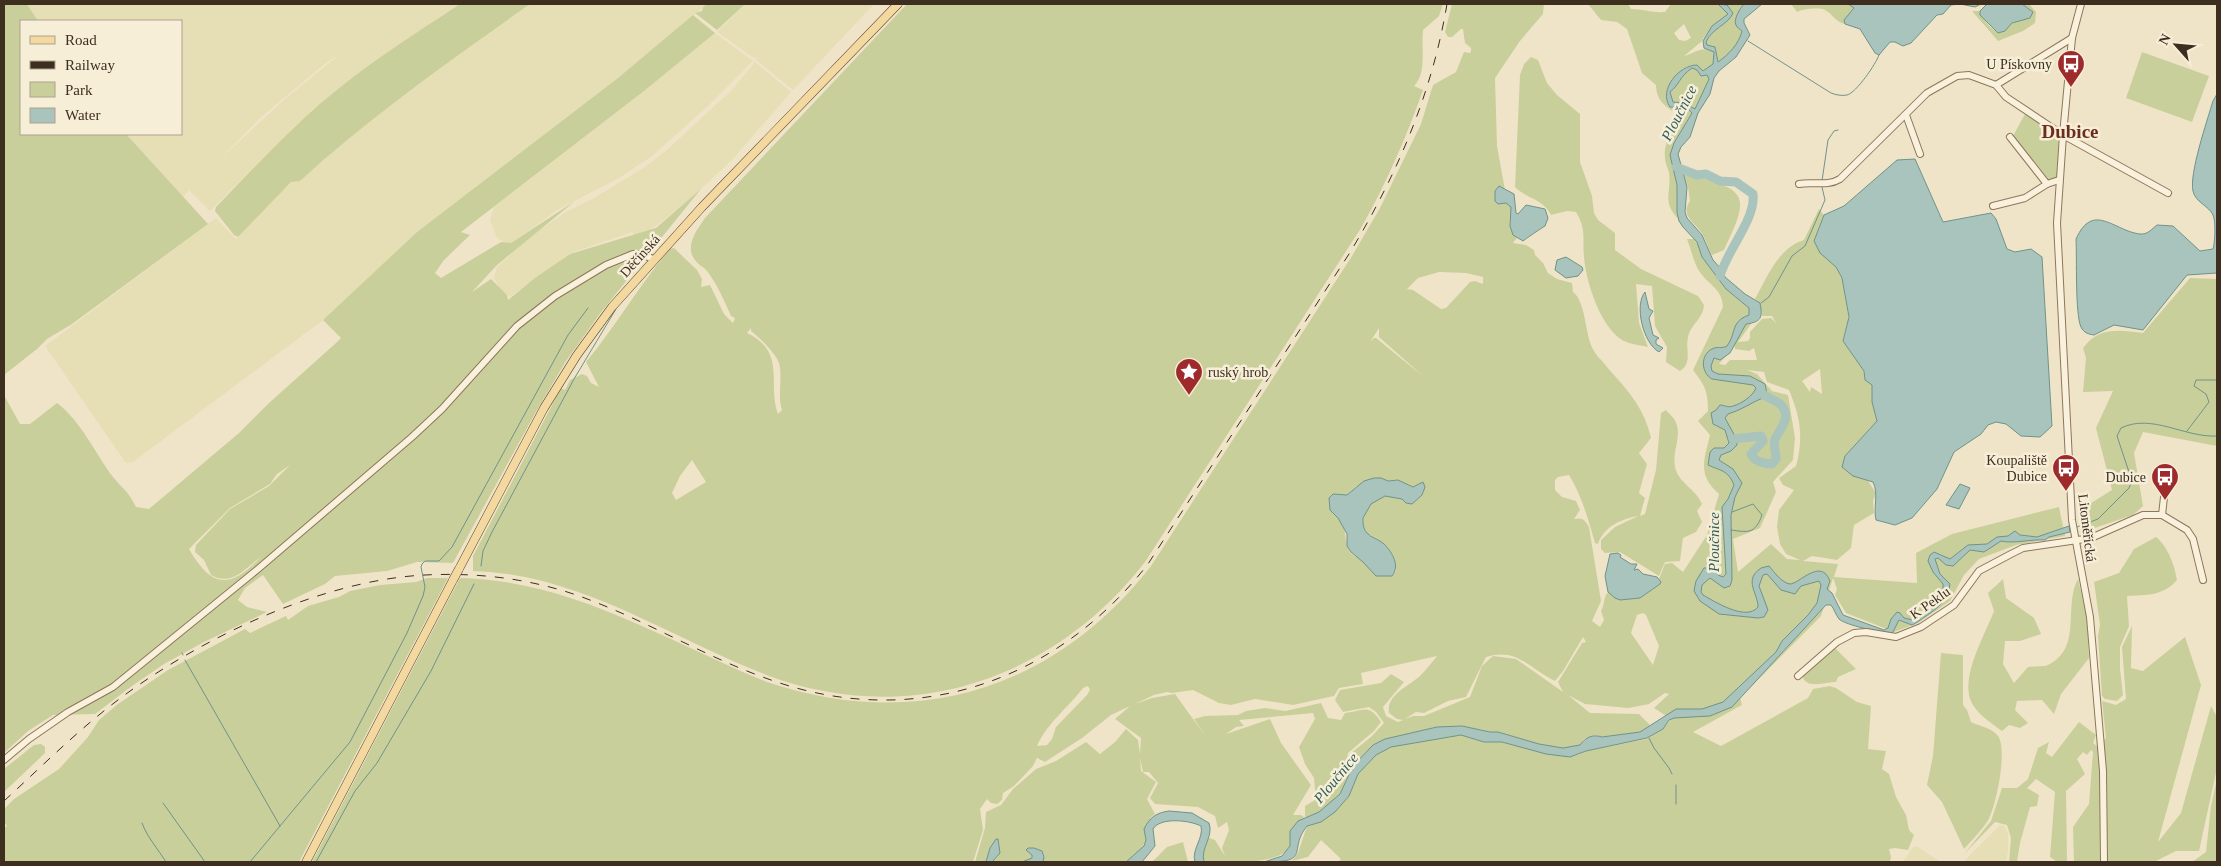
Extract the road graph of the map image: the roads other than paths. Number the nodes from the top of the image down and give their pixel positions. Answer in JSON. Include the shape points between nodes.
{"nodes":[{"id":1,"x":898,"y":4,"type":"edge"},
{"id":2,"x":2081,"y":4,"type":"edge"},
{"id":3,"x":2072,"y":38,"type":"junction"},
{"id":4,"x":1996,"y":85,"type":"junction"},
{"id":5,"x":1906,"y":115,"type":"junction"},
{"id":6,"x":2062,"y":135,"type":"junction"},
{"id":7,"x":2010,"y":137,"type":"dead end"},
{"id":8,"x":1920,"y":154,"type":"dead end"},
{"id":9,"x":2059,"y":180,"type":"junction"},
{"id":10,"x":1799,"y":184,"type":"dead end"},
{"id":11,"x":2047,"y":184,"type":"junction"},
{"id":12,"x":2168,"y":193,"type":"dead end"},
{"id":13,"x":1993,"y":206,"type":"dead end"},
{"id":14,"x":653,"y":259,"type":"junction"},
{"id":15,"x":2164,"y":497,"type":"dead end"},
{"id":16,"x":2162,"y":515,"type":"junction"},
{"id":17,"x":2073,"y":538,"type":"junction"},
{"id":18,"x":2203,"y":580,"type":"dead end"},
{"id":19,"x":1798,"y":676,"type":"dead end"},
{"id":20,"x":4,"y":760,"type":"edge"},
{"id":21,"x":306,"y":862,"type":"edge"},
{"id":22,"x":2104,"y":862,"type":"edge"}],
"edges":[{"from":1,"to":14,"type":"main road","name":"Děčínská"},
{"from":2,"to":3,"type":"street","name":"Litoměřická"},
{"from":3,"to":4,"type":"street"},
{"from":3,"to":6,"type":"street","name":"Litoměřická"},
{"from":4,"to":5,"type":"street","via":[[1969,75],[1957,76],[1927,93]]},
{"from":4,"to":6,"type":"street","via":[[2006,97]]},
{"from":5,"to":8,"type":"street"},
{"from":5,"to":10,"type":"street","via":[[1840,179],[1830,184]]},
{"from":6,"to":9,"type":"street","name":"Litoměřická"},
{"from":6,"to":12,"type":"street"},
{"from":7,"to":11,"type":"street"},
{"from":9,"to":11,"type":"street"},
{"from":9,"to":17,"type":"street","name":"Litoměřická","via":[[2057,223]]},
{"from":11,"to":13,"type":"street","via":[[2025,198]]},
{"from":14,"to":20,"type":"street","via":[[633,254],[606,265],[555,296],[517,326],[442,409],[412,437],[258,569],[113,687],[68,712]]},
{"from":14,"to":21,"type":"main road","name":"Děčínská","bridge":true,"via":[[612,307],[561,380],[530,432]]},
{"from":15,"to":16,"type":"street"},
{"from":16,"to":17,"type":"street","name":"K Peklu","via":[[2144,515],[2092,538]]},
{"from":16,"to":18,"type":"street","via":[[2177,522],[2193,539]]},
{"from":17,"to":19,"type":"street","name":"K Peklu","via":[[2023,548],[1992,563],[1979,571],[1954,605],[1921,627],[1896,637],[1854,633],[1837,642]]},
{"from":17,"to":22,"type":"street","name":"Litoměřická","via":[[2090,617],[2103,771]]}]}
